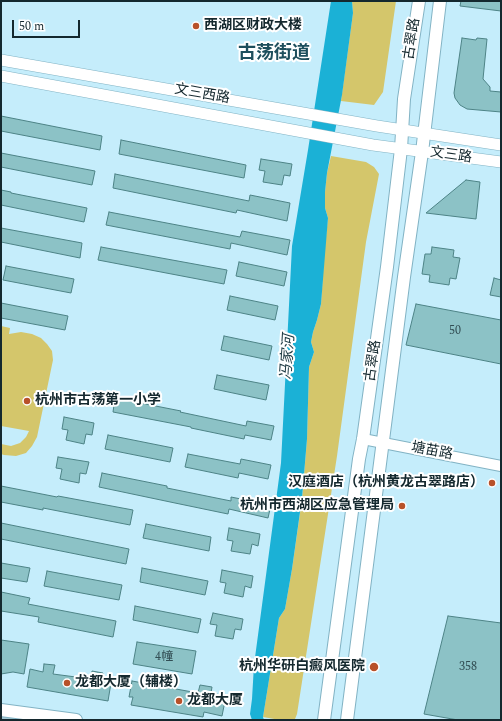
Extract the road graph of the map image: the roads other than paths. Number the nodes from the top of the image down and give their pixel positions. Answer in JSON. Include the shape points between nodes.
{"nodes":[{"id":1,"x":420,"y":1,"type":"edge"},
{"id":2,"x":440,"y":1,"type":"edge"},
{"id":3,"x":1,"y":60,"type":"edge"},
{"id":4,"x":1,"y":76,"type":"edge"},
{"id":5,"x":403,"y":129,"type":"junction"},
{"id":6,"x":424,"y":133,"type":"junction"},
{"id":7,"x":501,"y":145,"type":"edge"},
{"id":8,"x":401,"y":149,"type":"junction"},
{"id":9,"x":422,"y":152,"type":"junction"},
{"id":10,"x":501,"y":162,"type":"edge"},
{"id":11,"x":363,"y":439,"type":"junction"},
{"id":12,"x":383,"y":443,"type":"junction"},
{"id":13,"x":501,"y":466,"type":"edge"},
{"id":14,"x":1,"y":710,"type":"edge"},
{"id":15,"x":76,"y":720,"type":"edge"},
{"id":16,"x":324,"y":720,"type":"edge"},
{"id":17,"x":347,"y":720,"type":"edge"}],
"edges":[{"from":1,"to":5,"type":"main road","name":"古翠路","via":[[404,98]]},
{"from":2,"to":6,"type":"main road","name":"古翠路"},
{"from":3,"to":5,"type":"main road","name":"文三西路"},
{"from":4,"to":8,"type":"main road","name":"文三西路"},
{"from":5,"to":6,"type":"main road","name":"文三路"},
{"from":5,"to":8,"type":"main road","name":"古翠路"},
{"from":6,"to":7,"type":"main road","name":"文三路"},
{"from":6,"to":9,"type":"main road","name":"古翠路"},
{"from":8,"to":9,"type":"main road","name":"文三路"},
{"from":8,"to":11,"type":"main road","name":"古翠路"},
{"from":9,"to":10,"type":"main road","name":"文三路"},
{"from":9,"to":12,"type":"main road","name":"古翠路"},
{"from":11,"to":12,"type":"street","name":"塘苗路"},
{"from":11,"to":16,"type":"main road","name":"古翠路","via":[[358,459]]},
{"from":12,"to":13,"type":"street","name":"塘苗路"},
{"from":12,"to":17,"type":"main road","name":"古翠路"},
{"from":14,"to":15,"type":"main road"}]}
